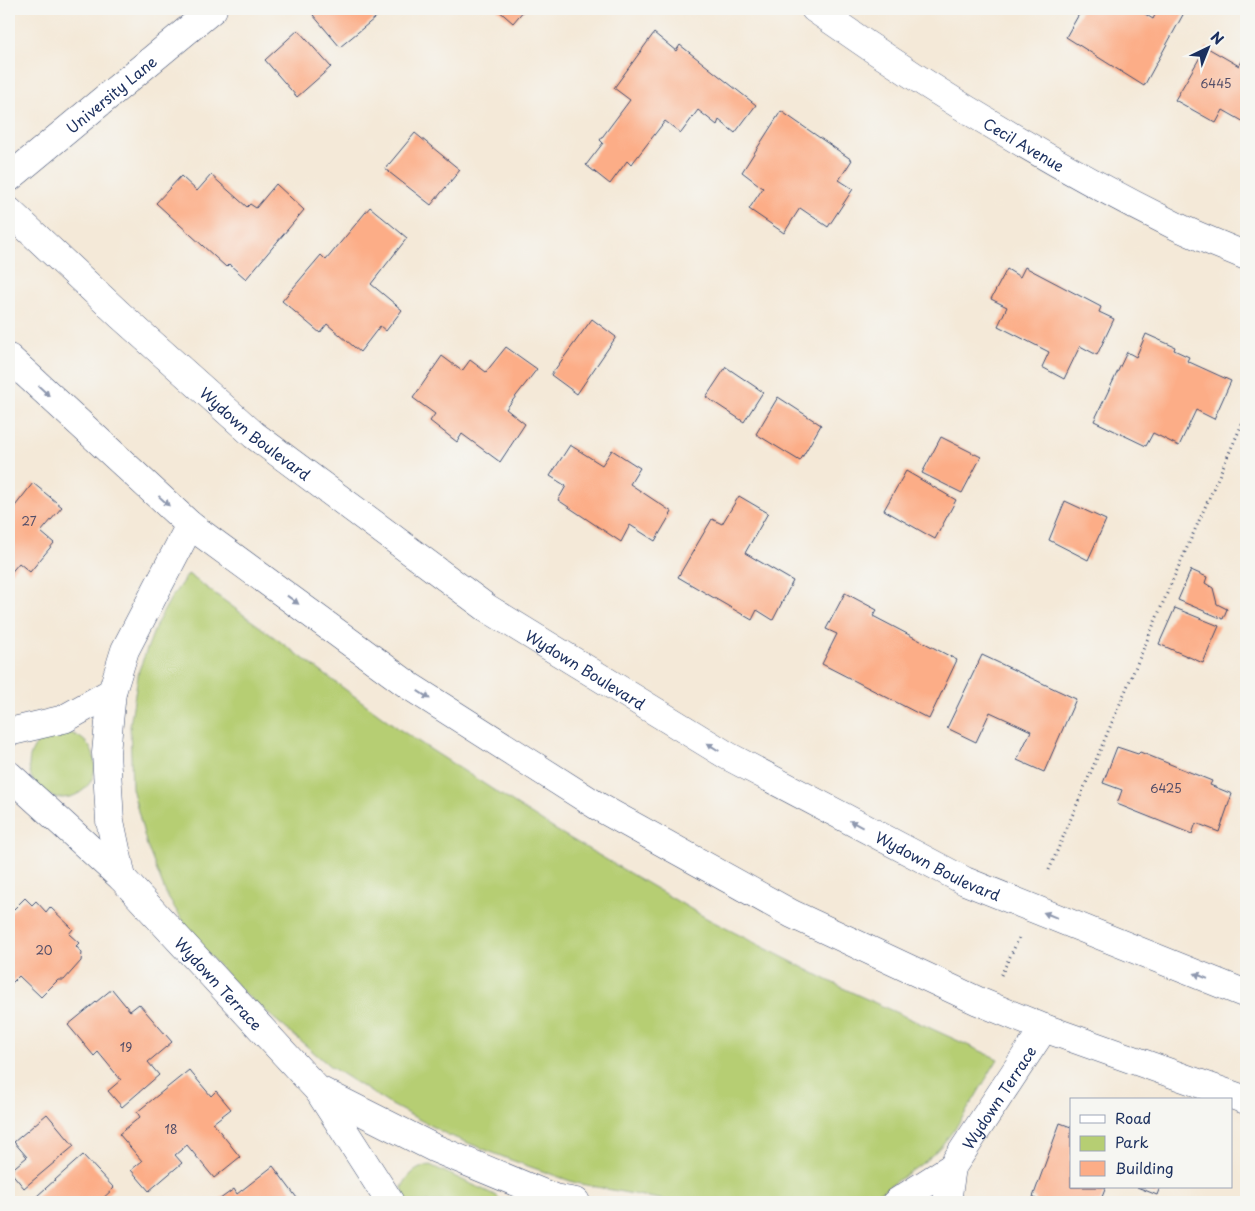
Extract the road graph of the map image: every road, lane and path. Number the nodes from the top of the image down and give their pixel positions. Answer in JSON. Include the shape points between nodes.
{"nodes":[{"id":1,"x":213,"y":9,"type":"edge"},
{"id":2,"x":815,"y":9,"type":"edge"},
{"id":3,"x":9,"y":178,"type":"edge"},
{"id":4,"x":9,"y":210,"type":"edge"},
{"id":5,"x":1246,"y":256,"type":"edge"},
{"id":6,"x":9,"y":358,"type":"edge"},
{"id":7,"x":1246,"y":415,"type":"edge"},
{"id":8,"x":190,"y":525,"type":"junction"},
{"id":9,"x":112,"y":692,"type":"junction"},
{"id":10,"x":9,"y":732,"type":"edge"},
{"id":11,"x":9,"y":775,"type":"edge"},
{"id":12,"x":1049,"y":870,"type":"dead end"},
{"id":13,"x":122,"y":878,"type":"junction"},
{"id":14,"x":1021,"y":933,"type":"dead end"},
{"id":15,"x":999,"y":980,"type":"dead end"},
{"id":16,"x":1246,"y":994,"type":"edge"},
{"id":17,"x":1044,"y":1028,"type":"junction"},
{"id":18,"x":318,"y":1088,"type":"junction"},
{"id":19,"x":1246,"y":1100,"type":"edge"},
{"id":20,"x":952,"y":1166,"type":"junction"},
{"id":21,"x":560,"y":1201,"type":"edge"},
{"id":22,"x":390,"y":1202,"type":"edge"},
{"id":23,"x":897,"y":1202,"type":"edge"},
{"id":24,"x":947,"y":1202,"type":"edge"}],
"edges":[{"from":1,"to":3,"type":"street","name":"University Lane"},
{"from":2,"to":5,"type":"street","name":"Cecil Avenue","via":[[942,94],[1057,162],[1177,226]]},
{"from":16,"to":4,"type":"street","name":"Wydown Boulevard","one_way":true,"via":[[965,881],[728,756],[488,608],[254,435]]},
{"from":6,"to":8,"type":"street","one_way":true},
{"from":7,"to":12,"type":"path"},
{"from":8,"to":9,"type":"street","via":[[125,650]]},
{"from":8,"to":17,"type":"street","one_way":true,"via":[[411,687],[599,807],[792,914],[978,1001]]},
{"from":9,"to":10,"type":"street","via":[[64,719]]},
{"from":9,"to":13,"type":"street","via":[[106,753],[110,821]]},
{"from":11,"to":13,"type":"street","name":"Wydown Terrace"},
{"from":13,"to":18,"type":"street","name":"Wydown Terrace"},
{"from":14,"to":15,"type":"path"},
{"from":17,"to":19,"type":"street"},
{"from":17,"to":20,"type":"street","name":"Wydown Terrace"},
{"from":18,"to":21,"type":"street","name":"Wydown Terrace","via":[[434,1148]]},
{"from":18,"to":22,"type":"street","name":"Wydown Terrace"},
{"from":20,"to":23,"type":"street","name":"Wydown Terrace"},
{"from":20,"to":24,"type":"street","name":"Wydown Terrace"}]}
